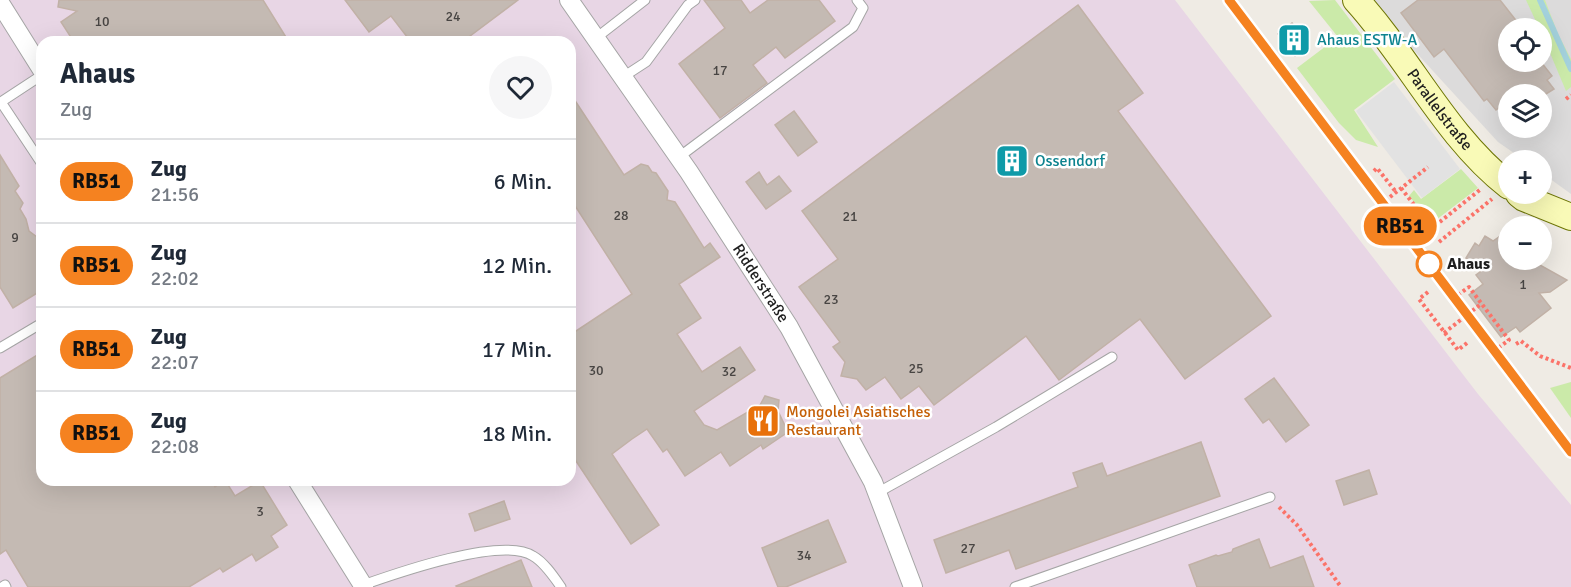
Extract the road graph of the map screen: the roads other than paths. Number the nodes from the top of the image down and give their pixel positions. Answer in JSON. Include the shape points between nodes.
{"nodes":[{"id":1,"x":569,"y":0,"type":"edge"},
{"id":2,"x":645,"y":0,"type":"edge"},
{"id":3,"x":695,"y":0,"type":"edge"},
{"id":4,"x":857,"y":0,"type":"edge"},
{"id":5,"x":1356,"y":0,"type":"edge"},
{"id":6,"x":0,"y":3,"type":"edge"},
{"id":7,"x":596,"y":38,"type":"junction"},
{"id":8,"x":36,"y":60,"type":"edge"},
{"id":9,"x":623,"y":77,"type":"junction"},
{"id":10,"x":36,"y":79,"type":"edge"},
{"id":11,"x":36,"y":155,"type":"edge"},
{"id":12,"x":679,"y":157,"type":"junction"},
{"id":13,"x":1498,"y":183,"type":"edge"},
{"id":14,"x":1539,"y":204,"type":"edge"},
{"id":15,"x":1571,"y":217,"type":"edge"},
{"id":16,"x":36,"y":326,"type":"edge"},
{"id":17,"x":0,"y":348,"type":"edge"},
{"id":18,"x":1112,"y":357,"type":"dead end"},
{"id":19,"x":301,"y":486,"type":"edge"},
{"id":20,"x":877,"y":493,"type":"junction"},
{"id":21,"x":1270,"y":497,"type":"road end"},
{"id":22,"x":363,"y":586,"type":"edge"},
{"id":23,"x":561,"y":587,"type":"edge"},
{"id":24,"x":912,"y":587,"type":"edge"},
{"id":25,"x":1015,"y":587,"type":"edge"}],
"edges":[{"from":1,"to":7,"type":"street","name":"Ridderstraße"},
{"from":2,"to":7,"type":"lane"},
{"from":3,"to":9,"type":"lane","via":[[646,62]]},
{"from":4,"to":12,"type":"lane","via":[[863,8],[853,27]]},
{"from":5,"to":13,"type":"main road","name":"Parallelstraße"},
{"from":6,"to":8,"type":"street"},
{"from":7,"to":9,"type":"street","name":"Ridderstraße"},
{"from":9,"to":12,"type":"street","name":"Ridderstraße"},
{"from":10,"to":11,"type":"lane","via":[[1,102]]},
{"from":12,"to":20,"type":"street","name":"Ridderstraße","via":[[789,327]]},
{"from":14,"to":15,"type":"main road","name":"Parallelstraße"},
{"from":16,"to":17,"type":"lane"},
{"from":18,"to":20,"type":"lane"},
{"from":19,"to":22,"type":"street"},
{"from":20,"to":24,"type":"street","name":"Ridderstraße"},
{"from":21,"to":25,"type":"lane"},
{"from":22,"to":23,"type":"lane","via":[[415,567],[466,555],[514,550],[533,555]]}]}
